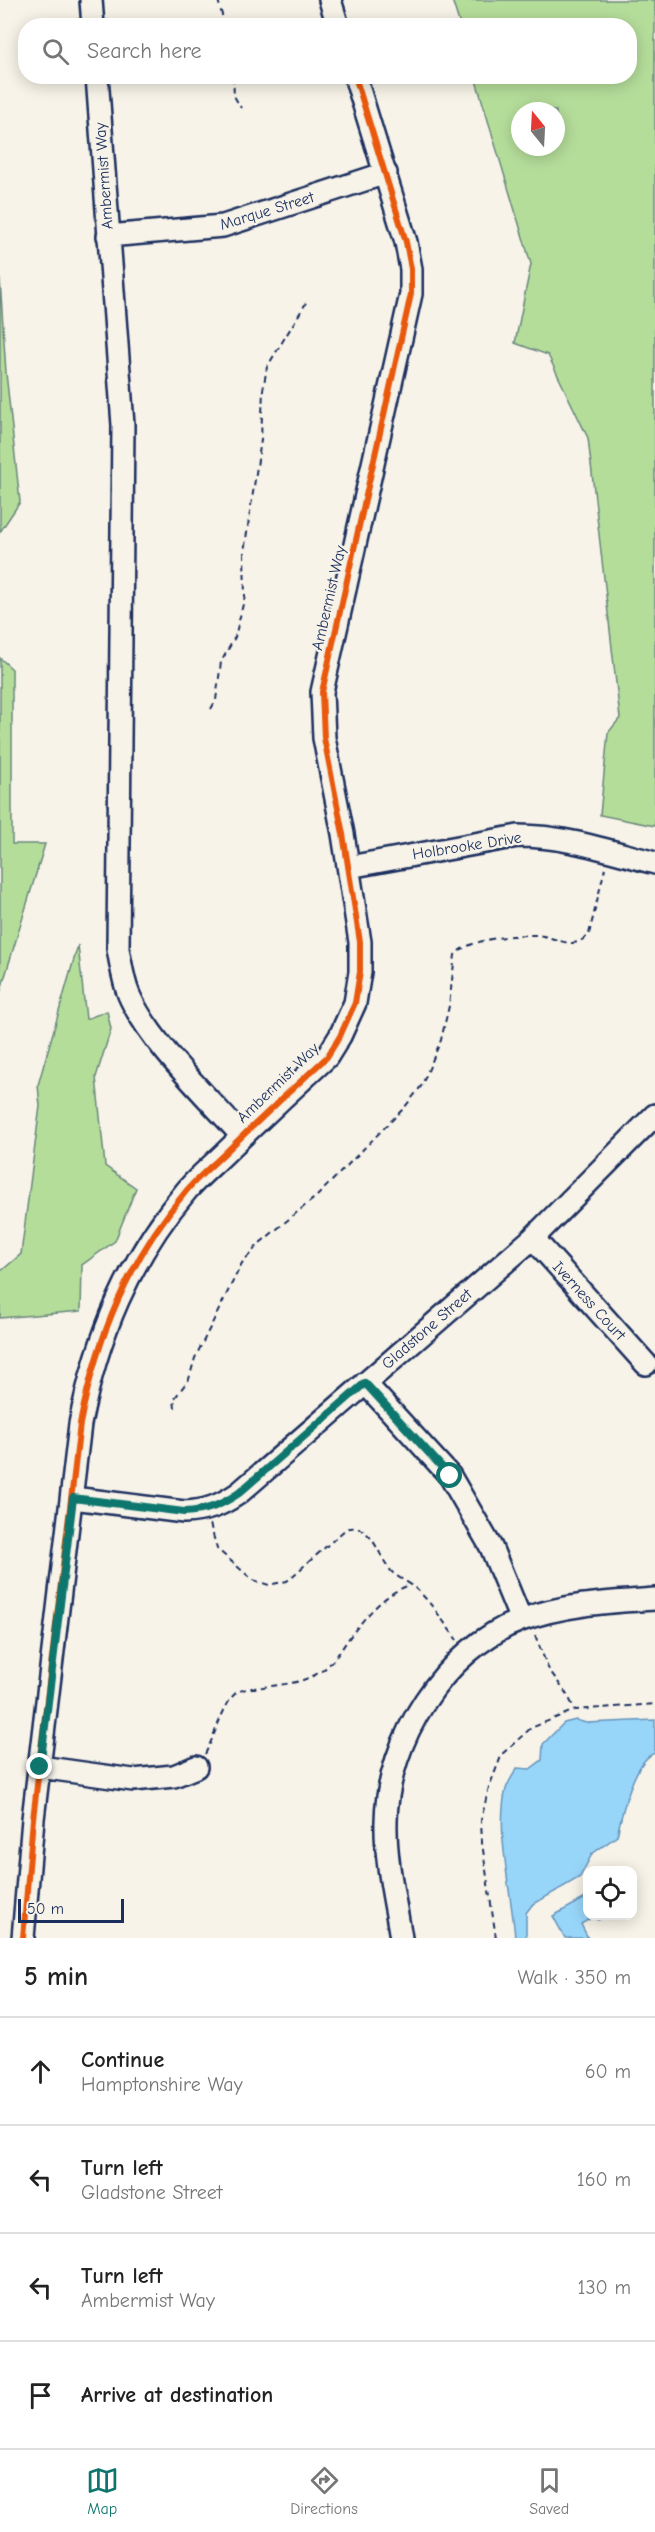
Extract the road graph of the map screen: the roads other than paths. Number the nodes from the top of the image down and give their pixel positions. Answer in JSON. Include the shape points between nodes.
{"nodes":[{"id":1,"x":92,"y":0,"type":"edge"},
{"id":2,"x":330,"y":0,"type":"edge"},
{"id":3,"x":93,"y":18,"type":"edge"},
{"id":4,"x":336,"y":18,"type":"edge"},
{"id":5,"x":98,"y":84,"type":"edge"},
{"id":6,"x":358,"y":84,"type":"edge"},
{"id":7,"x":386,"y":173,"type":"junction"},
{"id":8,"x":108,"y":236,"type":"junction"},
{"id":9,"x":655,"y":863,"type":"edge"},
{"id":10,"x":349,"y":867,"type":"junction"},
{"id":11,"x":655,"y":1115,"type":"edge"},
{"id":12,"x":242,"y":1136,"type":"junction"},
{"id":13,"x":533,"y":1238,"type":"junction"},
{"id":14,"x":646,"y":1364,"type":"dead end"},
{"id":15,"x":365,"y":1383,"type":"junction"},
{"id":16,"x":73,"y":1498,"type":"junction"},
{"id":17,"x":655,"y":1599,"type":"edge"},
{"id":18,"x":525,"y":1619,"type":"junction"},
{"id":19,"x":40,"y":1767,"type":"junction"},
{"id":20,"x":196,"y":1767,"type":"road end"},
{"id":21,"x":23,"y":1938,"type":"edge"},
{"id":22,"x":401,"y":1938,"type":"edge"}],
"edges":[{"from":1,"to":3,"type":"street"},
{"from":2,"to":4,"type":"street"},
{"from":5,"to":8,"type":"street","name":"Ambermist Way"},
{"from":6,"to":7,"type":"street","name":"Ambermist Way"},
{"from":7,"to":8,"type":"street","name":"Marque Street","via":[[223,226]]},
{"from":7,"to":10,"type":"street","name":"Ambermist Way","via":[[406,242],[411,294],[322,693],[324,738]]},
{"from":8,"to":12,"type":"street","name":"Ambermist Way","via":[[123,425],[118,949],[128,993],[141,1017]]},
{"from":9,"to":10,"type":"street","name":"Holbrooke Drive","via":[[568,839],[518,836]]},
{"from":10,"to":12,"type":"street","name":"Ambermist Way","via":[[360,942],[355,1003],[327,1057]]},
{"from":11,"to":13,"type":"street","name":"Gladstone Street"},
{"from":12,"to":16,"type":"street","name":"Ambermist Way","via":[[189,1188],[158,1228],[111,1312],[88,1383]]},
{"from":13,"to":14,"type":"street","name":"Iverness Court"},
{"from":13,"to":15,"type":"street","name":"Gladstone Street"},
{"from":15,"to":16,"type":"street","name":"Gladstone Street","via":[[239,1493],[220,1505],[184,1512]]},
{"from":15,"to":18,"type":"street","via":[[450,1476]]},
{"from":16,"to":19,"type":"street","name":"Ambermist Way"},
{"from":17,"to":18,"type":"street","via":[[560,1609]]},
{"from":18,"to":22,"type":"street","via":[[499,1630],[450,1669],[417,1714],[398,1756],[389,1791],[387,1846]]},
{"from":19,"to":20,"type":"street","via":[[133,1780],[174,1776]]},
{"from":19,"to":21,"type":"street","name":"Ambermist Way"}]}
